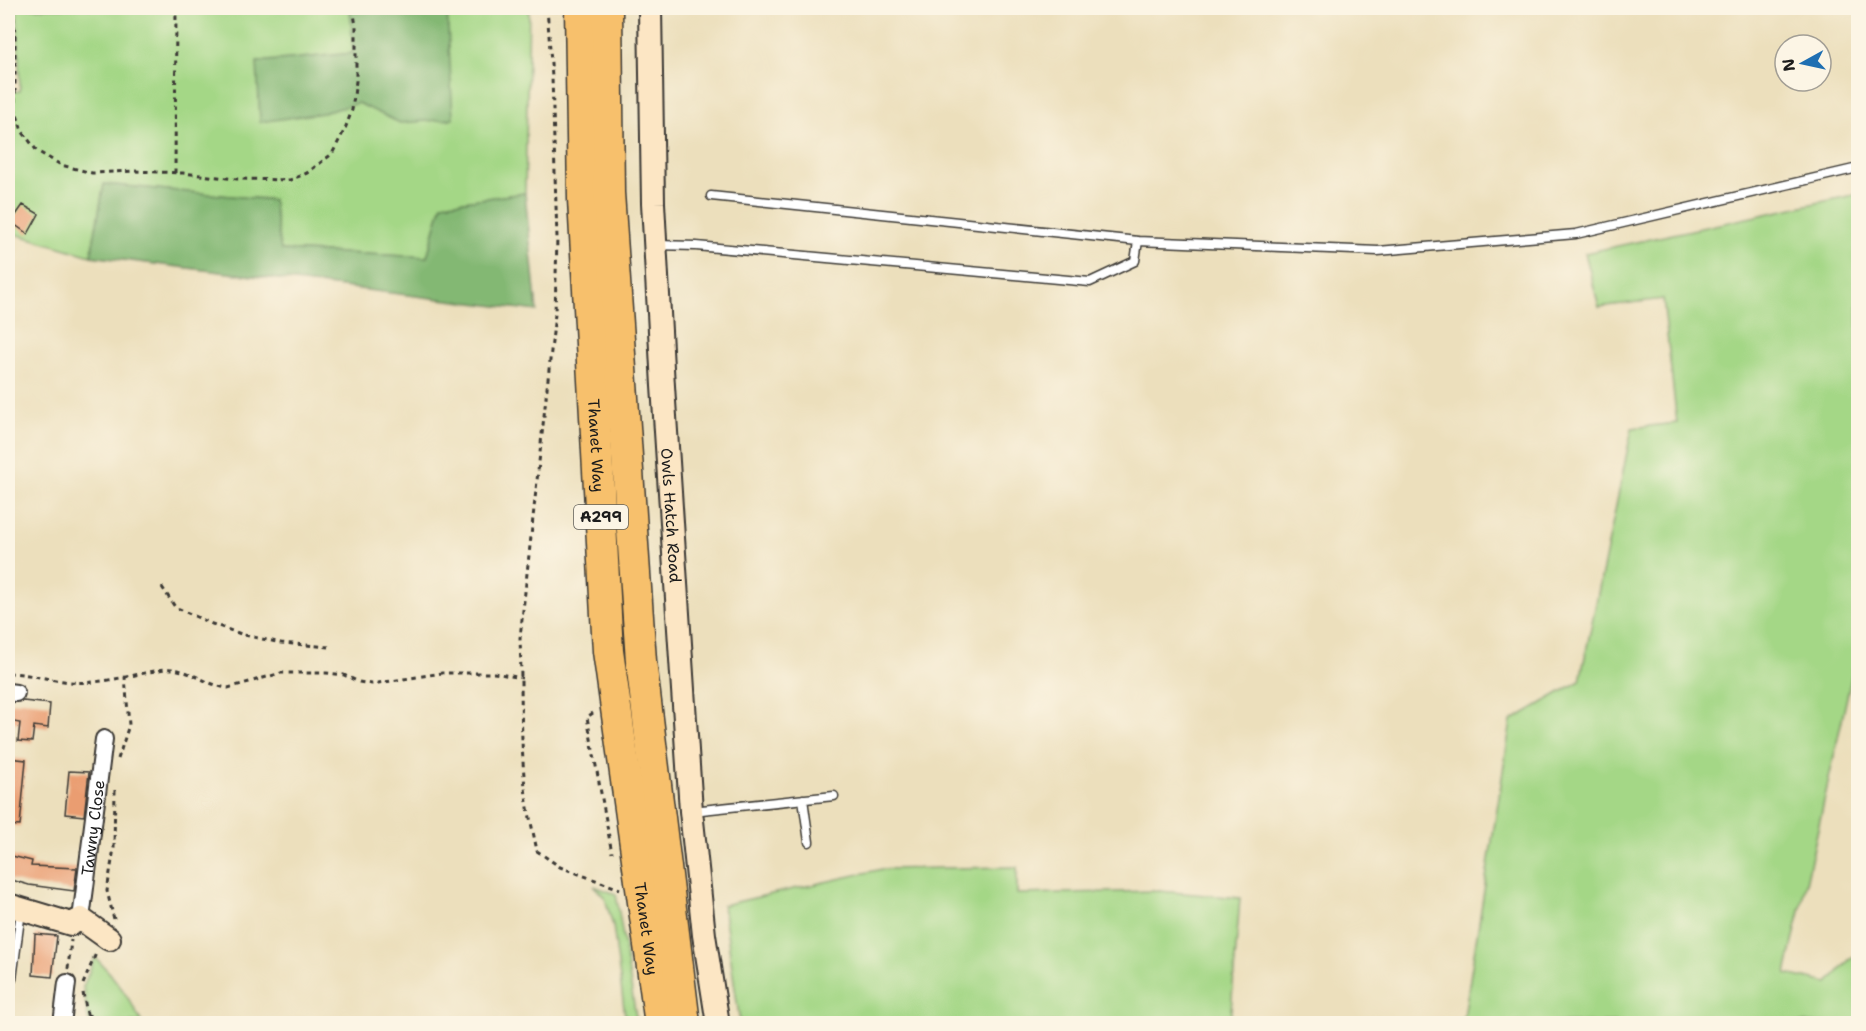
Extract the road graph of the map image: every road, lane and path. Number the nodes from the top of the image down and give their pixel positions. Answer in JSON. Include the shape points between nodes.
{"nodes":[{"id":1,"x":13,"y":8,"type":"edge"},
{"id":2,"x":176,"y":8,"type":"edge"},
{"id":3,"x":353,"y":8,"type":"edge"},
{"id":4,"x":547,"y":8,"type":"edge"},
{"id":5,"x":580,"y":8,"type":"edge"},
{"id":6,"x":607,"y":8,"type":"edge"},
{"id":7,"x":650,"y":8,"type":"edge"},
{"id":8,"x":1858,"y":168,"type":"edge"},
{"id":9,"x":175,"y":172,"type":"junction"},
{"id":10,"x":711,"y":196,"type":"dead end"},
{"id":11,"x":1138,"y":241,"type":"junction"},
{"id":12,"x":655,"y":244,"type":"junction"},
{"id":13,"x":162,"y":587,"type":"dead end"},
{"id":14,"x":330,"y":648,"type":"dead end"},
{"id":15,"x":8,"y":672,"type":"edge"},
{"id":16,"x":126,"y":677,"type":"junction"},
{"id":17,"x":522,"y":678,"type":"junction"},
{"id":18,"x":593,"y":713,"type":"dead end"},
{"id":19,"x":104,"y":738,"type":"dead end"},
{"id":20,"x":115,"y":765,"type":"dead end"},
{"id":21,"x":115,"y":785,"type":"dead end"},
{"id":22,"x":834,"y":796,"type":"dead end"},
{"id":23,"x":803,"y":799,"type":"junction"},
{"id":24,"x":691,"y":811,"type":"junction"},
{"id":25,"x":809,"y":842,"type":"dead end"},
{"id":26,"x":613,"y":857,"type":"dead end"},
{"id":27,"x":618,"y":879,"type":"dead end"},
{"id":28,"x":14,"y":907,"type":"edge"},
{"id":29,"x":76,"y":927,"type":"junction"},
{"id":30,"x":107,"y":938,"type":"junction"},
{"id":31,"x":12,"y":979,"type":"dead end"},
{"id":32,"x":67,"y":984,"type":"joint"},
{"id":33,"x":86,"y":1014,"type":"junction"},
{"id":34,"x":62,"y":1023,"type":"edge"},
{"id":35,"x":88,"y":1023,"type":"edge"},
{"id":36,"x":113,"y":1023,"type":"edge"},
{"id":37,"x":660,"y":1023,"type":"edge"},
{"id":38,"x":685,"y":1023,"type":"edge"},
{"id":39,"x":718,"y":1023,"type":"edge"}],
"edges":[{"from":1,"to":9,"type":"path","via":[[15,108],[22,131],[38,151],[60,165],[92,173]]},
{"from":2,"to":9,"type":"path"},
{"from":3,"to":9,"type":"path","via":[[356,81],[352,110],[332,154],[290,180]]},
{"from":4,"to":17,"type":"path","via":[[552,77],[555,314],[520,638]]},
{"from":5,"to":37,"type":"highway","name":"Thanet Way","number":"A299","via":[[583,199],[608,651]]},
{"from":6,"to":38,"type":"highway","name":"Thanet Way","number":"A299","via":[[609,193],[640,662]]},
{"from":7,"to":12,"type":"street","name":"Owls Hatch Road"},
{"from":8,"to":11,"type":"lane","via":[[1576,234],[1378,251]]},
{"from":10,"to":11,"type":"lane"},
{"from":11,"to":12,"type":"lane","via":[[1135,261],[1090,282]]},
{"from":12,"to":24,"type":"street","name":"Owls Hatch Road"},
{"from":13,"to":14,"type":"path","via":[[175,606],[212,624],[281,644]]},
{"from":15,"to":16,"type":"path","via":[[67,683]]},
{"from":16,"to":17,"type":"path","via":[[170,669],[228,688],[281,673],[344,675],[372,684],[442,673],[494,673]]},
{"from":16,"to":20,"type":"path","via":[[129,725]]},
{"from":17,"to":27,"type":"path","via":[[525,789],[537,851],[560,867],[621,890]]},
{"from":18,"to":26,"type":"path","via":[[587,717]]},
{"from":19,"to":29,"type":"street","name":"Tawny Close"},
{"from":21,"to":30,"type":"path","via":[[114,857],[107,891],[114,919]]},
{"from":22,"to":23,"type":"lane"},
{"from":23,"to":24,"type":"lane"},
{"from":23,"to":25,"type":"lane"},
{"from":24,"to":39,"type":"street","name":"Owls Hatch Road"},
{"from":28,"to":29,"type":"street"},
{"from":28,"to":31,"type":"lane"},
{"from":29,"to":30,"type":"street"},
{"from":29,"to":32,"type":"path"},
{"from":30,"to":33,"type":"path","via":[[94,956],[82,987]]},
{"from":32,"to":34,"type":"street"},
{"from":33,"to":35,"type":"path"},
{"from":33,"to":36,"type":"path"}]}
